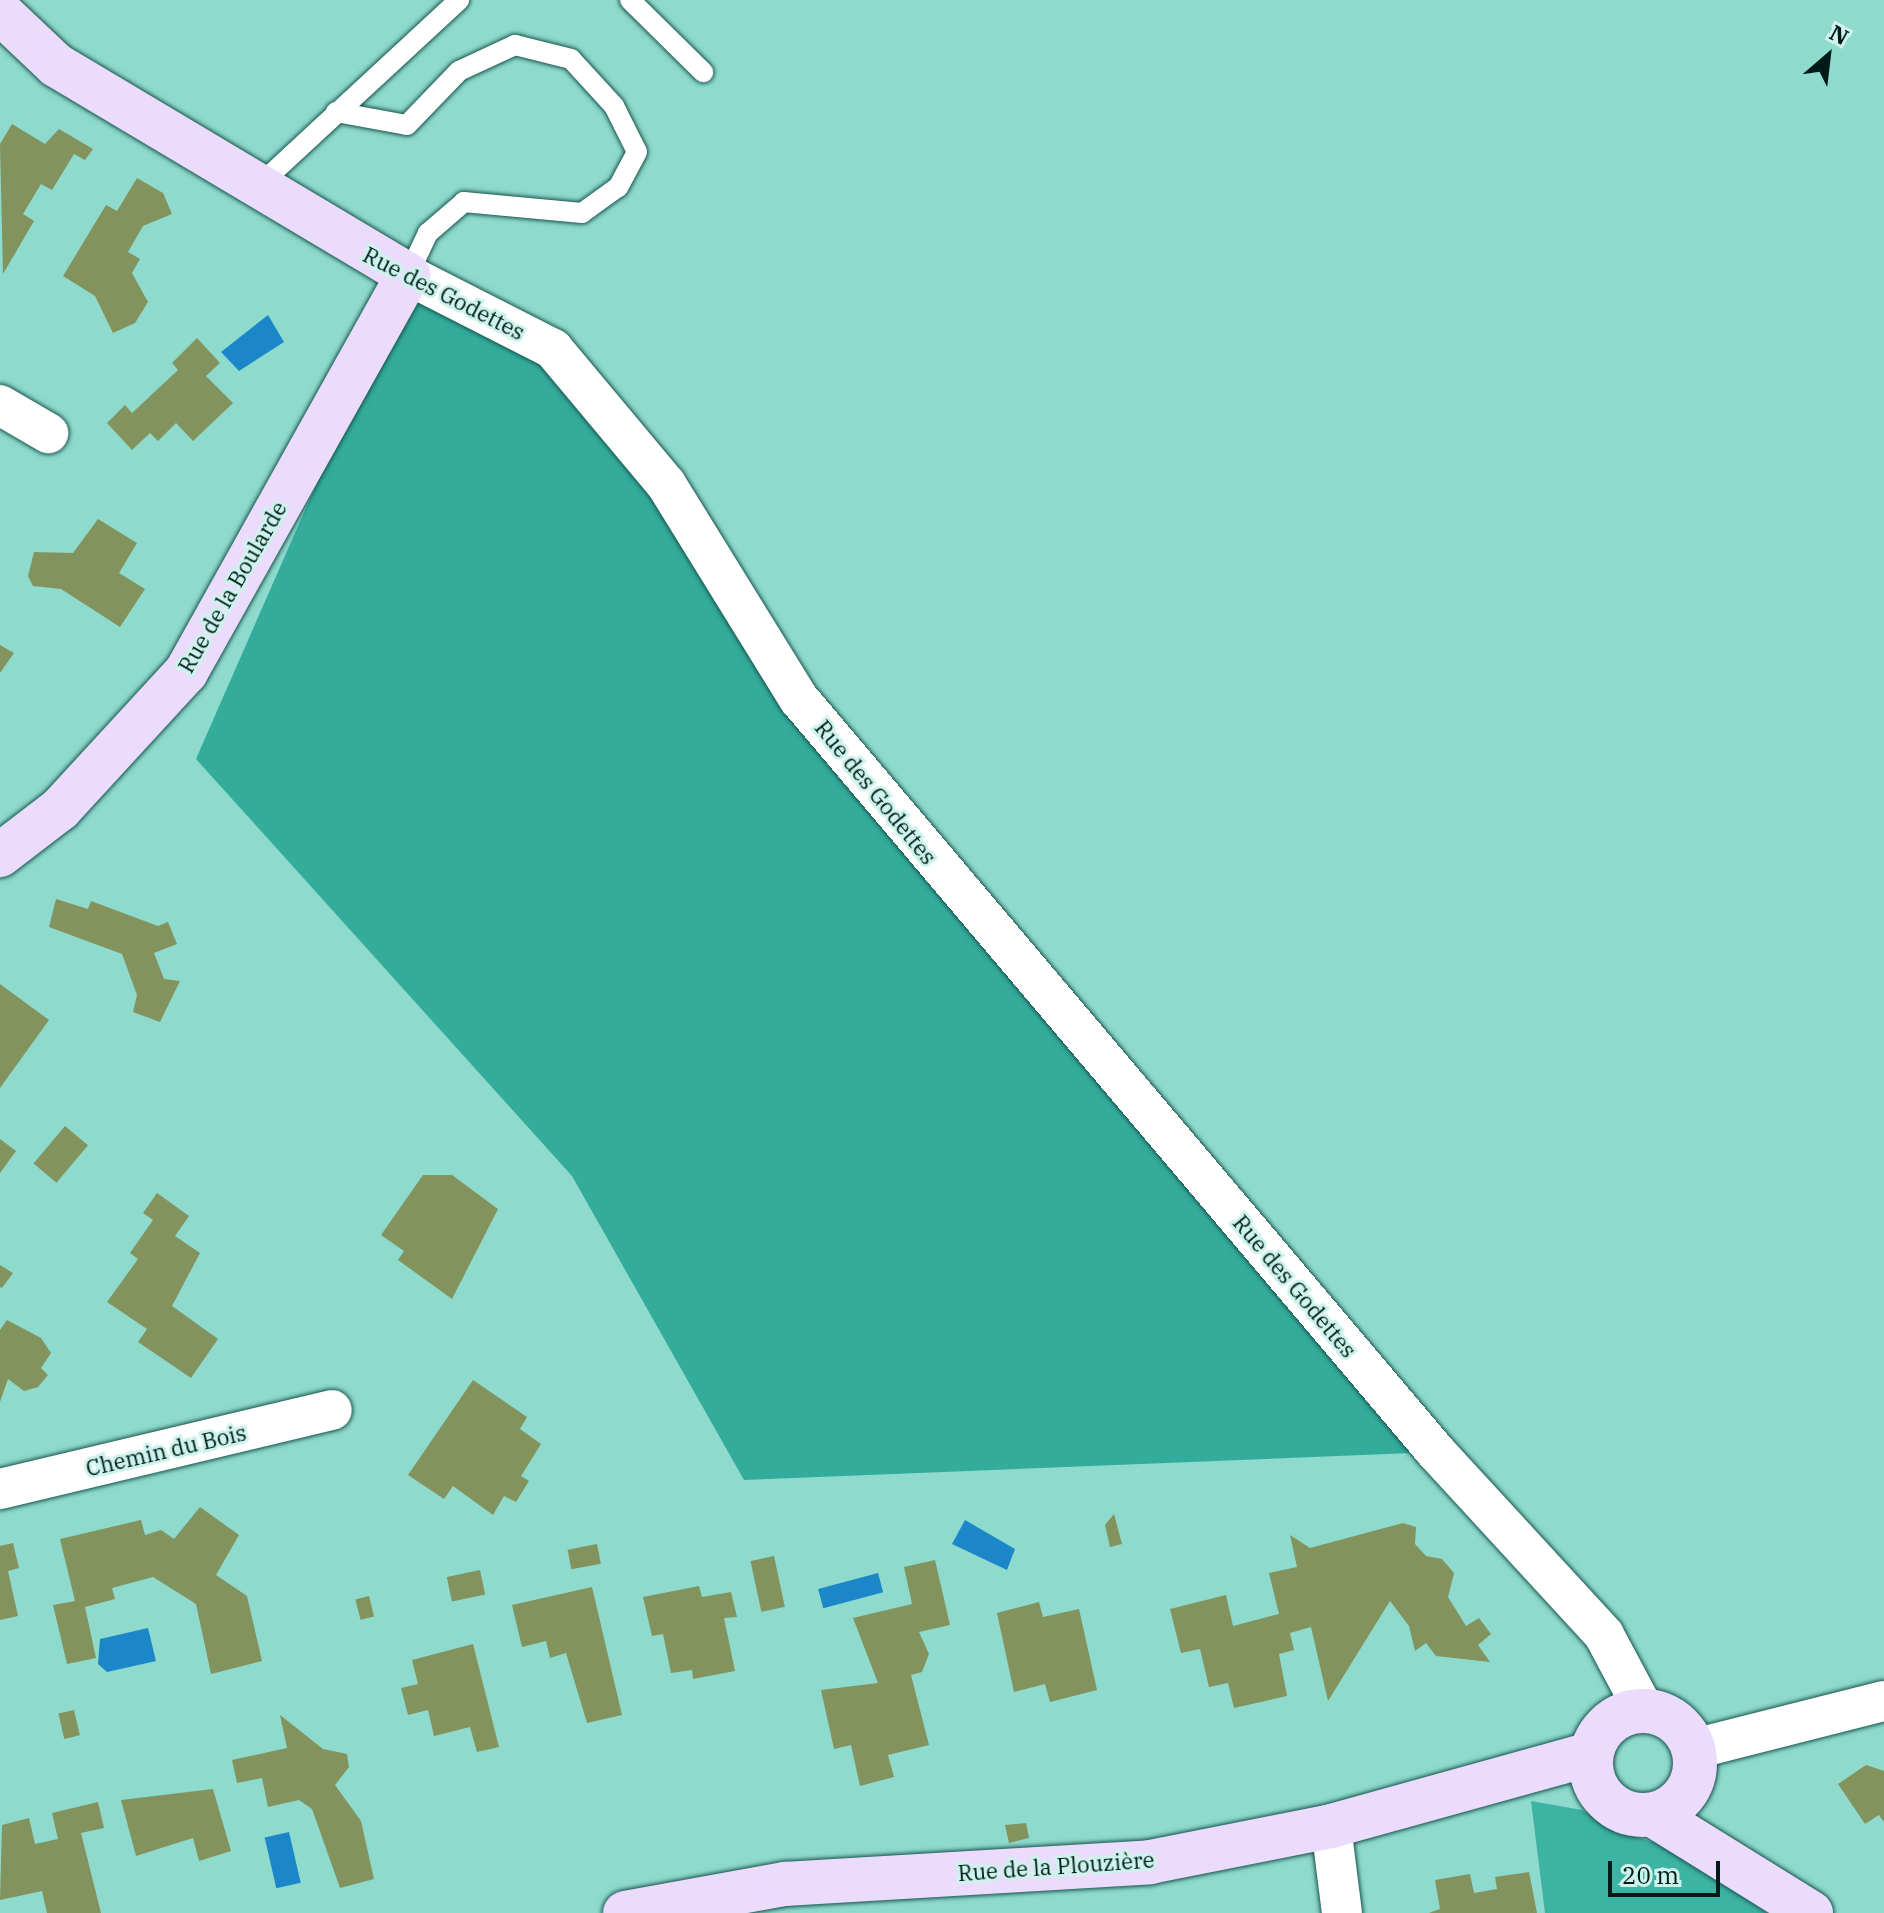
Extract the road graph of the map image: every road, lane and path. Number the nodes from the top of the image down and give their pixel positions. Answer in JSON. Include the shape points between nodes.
{"nodes":[{"id":1,"x":459,"y":0,"type":"edge"},
{"id":2,"x":630,"y":0,"type":"edge"},
{"id":3,"x":0,"y":12,"type":"edge"},
{"id":4,"x":703,"y":72,"type":"dead end"},
{"id":5,"x":336,"y":112,"type":"junction"},
{"id":6,"x":256,"y":188,"type":"junction"},
{"id":7,"x":408,"y":275,"type":"junction"},
{"id":8,"x":0,"y":405,"type":"edge"},
{"id":9,"x":48,"y":433,"type":"dead end"},
{"id":10,"x":0,"y":855,"type":"edge"},
{"id":11,"x":332,"y":1410,"type":"dead end"},
{"id":12,"x":0,"y":1489,"type":"edge"},
{"id":13,"x":1884,"y":1701,"type":"edge"},
{"id":14,"x":1644,"y":1710,"type":"junction"},
{"id":15,"x":1694,"y":1749,"type":"junction"},
{"id":16,"x":1593,"y":1769,"type":"junction"},
{"id":17,"x":1670,"y":1804,"type":"junction"},
{"id":18,"x":1331,"y":1826,"type":"junction"},
{"id":19,"x":625,"y":1913,"type":"edge"},
{"id":20,"x":1342,"y":1913,"type":"edge"},
{"id":21,"x":1811,"y":1913,"type":"edge"}],
"edges":[{"from":1,"to":5,"type":"lane"},
{"from":2,"to":4,"type":"lane"},
{"from":3,"to":6,"type":"street","name":"Rue des Godettes","via":[[56,65]]},
{"from":5,"to":6,"type":"lane"},
{"from":5,"to":7,"type":"lane","via":[[407,125],[459,71],[515,45],[571,59],[614,106],[637,152],[618,187],[582,213],[464,202],[428,233]]},
{"from":6,"to":7,"type":"street","name":"Rue des Godettes"},
{"from":7,"to":10,"type":"street","name":"Rue de la Boularde","via":[[186,672],[60,809]]},
{"from":7,"to":14,"type":"street","name":"Rue des Godettes","via":[[553,349],[666,484],[799,699],[1376,1382],[1604,1635]]},
{"from":8,"to":9,"type":"street"},
{"from":11,"to":12,"type":"street","name":"Chemin du Bois"},
{"from":13,"to":15,"type":"street"},
{"from":14,"to":15,"type":"street","via":[[1675,1722]]},
{"from":14,"to":16,"type":"street","via":[[1616,1718]]},
{"from":15,"to":17,"type":"street"},
{"from":16,"to":17,"type":"street","via":[[1619,1809]]},
{"from":16,"to":18,"type":"street","name":"Rue de la Plouzière","via":[[1481,1785]]},
{"from":17,"to":21,"type":"street","via":[[1749,1871]]},
{"from":18,"to":19,"type":"street","name":"Rue de la Plouzière","via":[[1150,1862],[785,1884]]},
{"from":18,"to":20,"type":"street"}]}
